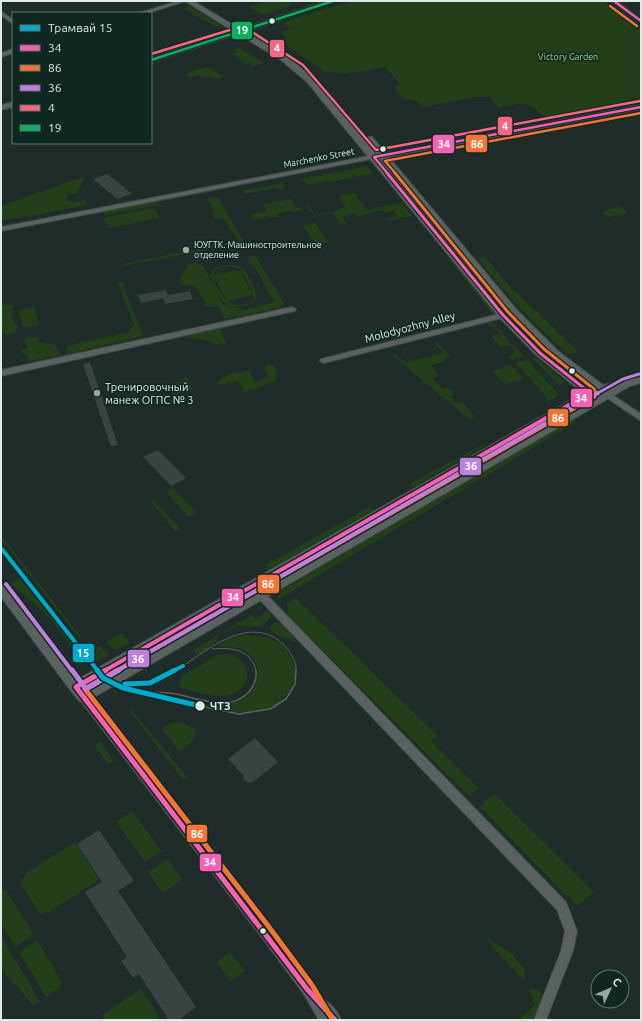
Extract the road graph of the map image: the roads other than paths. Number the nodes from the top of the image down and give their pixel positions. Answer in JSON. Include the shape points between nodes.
{"nodes":[{"id":1,"x":183,"y":1,"type":"edge"},
{"id":2,"x":188,"y":1,"type":"edge"},
{"id":3,"x":200,"y":1,"type":"edge"},
{"id":4,"x":322,"y":1,"type":"edge"},
{"id":5,"x":333,"y":1,"type":"edge"},
{"id":6,"x":614,"y":1,"type":"edge"},
{"id":7,"x":145,"y":12,"type":"edge"},
{"id":8,"x":1,"y":13,"type":"edge"},
{"id":9,"x":12,"y":21,"type":"edge"},
{"id":10,"x":641,"y":21,"type":"edge"},
{"id":11,"x":242,"y":29,"type":"junction"},
{"id":12,"x":12,"y":51,"type":"edge"},
{"id":13,"x":1,"y":55,"type":"edge"},
{"id":14,"x":152,"y":56,"type":"edge"},
{"id":15,"x":152,"y":60,"type":"edge"},
{"id":16,"x":12,"y":99,"type":"edge"},
{"id":17,"x":1,"y":103,"type":"edge"},
{"id":18,"x":12,"y":104,"type":"edge"},
{"id":19,"x":641,"y":107,"type":"edge"},
{"id":20,"x":1,"y":108,"type":"edge"},
{"id":21,"x":379,"y":157,"type":"junction"},
{"id":22,"x":1,"y":229,"type":"edge"},
{"id":23,"x":292,"y":309,"type":"dead end"},
{"id":24,"x":503,"y":315,"type":"junction"},
{"id":25,"x":324,"y":361,"type":"dead end"},
{"id":26,"x":1,"y":373,"type":"edge"},
{"id":27,"x":641,"y":380,"type":"edge"},
{"id":28,"x":602,"y":395,"type":"junction"},
{"id":29,"x":641,"y":418,"type":"edge"},
{"id":30,"x":1,"y":588,"type":"edge"},
{"id":31,"x":256,"y":590,"type":"junction"},
{"id":32,"x":80,"y":692,"type":"junction"},
{"id":33,"x":307,"y":989,"type":"junction"},
{"id":34,"x":326,"y":1020,"type":"edge"},
{"id":35,"x":336,"y":1020,"type":"edge"},
{"id":36,"x":540,"y":1020,"type":"edge"}],
"edges":[{"from":1,"to":7,"type":"street"},
{"from":2,"to":11,"type":"main road"},
{"from":3,"to":11,"type":"main road"},
{"from":4,"to":11,"type":"main road"},
{"from":5,"to":11,"type":"main road"},
{"from":6,"to":10,"type":"street"},
{"from":8,"to":9,"type":"street"},
{"from":11,"to":14,"type":"main road"},
{"from":11,"to":15,"type":"main road"},
{"from":11,"to":21,"type":"main road","via":[[289,54],[310,71]]},
{"from":12,"to":13,"type":"street"},
{"from":16,"to":17,"type":"main road"},
{"from":18,"to":20,"type":"main road"},
{"from":19,"to":21,"type":"street","name":"Marchenko Street"},
{"from":21,"to":22,"type":"street","name":"Marchenko Street","via":[[153,198]]},
{"from":21,"to":24,"type":"main road"},
{"from":21,"to":28,"type":"main road","via":[[513,312]]},
{"from":23,"to":26,"type":"street"},
{"from":24,"to":25,"type":"street","name":"Molodyozhny Alley"},
{"from":24,"to":28,"type":"main road","via":[[540,353]]},
{"from":27,"to":28,"type":"main road"},
{"from":28,"to":29,"type":"street"},
{"from":28,"to":31,"type":"main road"},
{"from":30,"to":32,"type":"main road"},
{"from":31,"to":32,"type":"main road"},
{"from":31,"to":36,"type":"street","via":[[562,906],[571,931],[567,951]]},
{"from":32,"to":33,"type":"street"},
{"from":33,"to":34,"type":"street"},
{"from":33,"to":35,"type":"street"}]}
